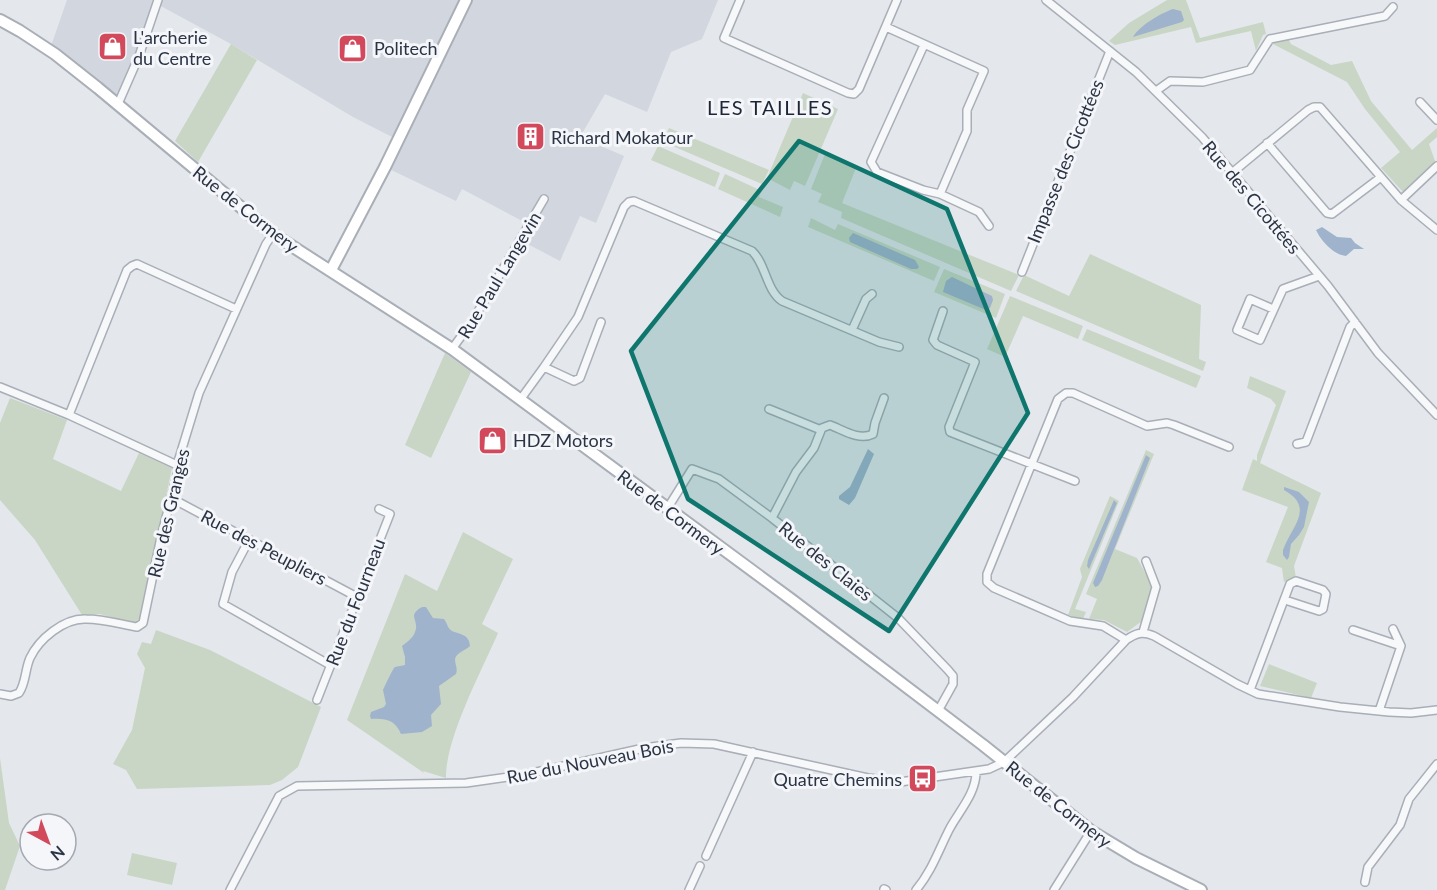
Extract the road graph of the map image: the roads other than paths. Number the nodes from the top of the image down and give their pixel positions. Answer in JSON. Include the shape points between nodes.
{"nodes":[{"id":1,"x":158,"y":0,"type":"edge"},
{"id":2,"x":466,"y":0,"type":"edge"},
{"id":3,"x":740,"y":0,"type":"edge"},
{"id":4,"x":897,"y":0,"type":"edge"},
{"id":5,"x":1046,"y":0,"type":"edge"},
{"id":6,"x":1393,"y":7,"type":"dead end"},
{"id":7,"x":0,"y":21,"type":"edge"},
{"id":8,"x":886,"y":27,"type":"junction"},
{"id":9,"x":924,"y":45,"type":"junction"},
{"id":10,"x":1110,"y":51,"type":"junction"},
{"id":11,"x":1156,"y":91,"type":"junction"},
{"id":12,"x":1420,"y":102,"type":"dead end"},
{"id":13,"x":117,"y":104,"type":"junction"},
{"id":14,"x":1437,"y":120,"type":"edge"},
{"id":15,"x":1267,"y":143,"type":"junction"},
{"id":16,"x":1437,"y":166,"type":"edge"},
{"id":17,"x":1233,"y":172,"type":"junction"},
{"id":18,"x":1381,"y":177,"type":"junction"},
{"id":19,"x":940,"y":194,"type":"junction"},
{"id":20,"x":544,"y":199,"type":"dead end"},
{"id":21,"x":1401,"y":200,"type":"junction"},
{"id":22,"x":989,"y":226,"type":"dead end"},
{"id":23,"x":1437,"y":230,"type":"edge"},
{"id":24,"x":273,"y":234,"type":"junction"},
{"id":25,"x":331,"y":270,"type":"junction"},
{"id":26,"x":1022,"y":272,"type":"dead end"},
{"id":27,"x":1319,"y":276,"type":"junction"},
{"id":28,"x":872,"y":294,"type":"dead end"},
{"id":29,"x":236,"y":309,"type":"junction"},
{"id":30,"x":1273,"y":309,"type":"junction"},
{"id":31,"x":943,"y":311,"type":"dead end"},
{"id":32,"x":601,"y":322,"type":"dead end"},
{"id":33,"x":1355,"y":322,"type":"junction"},
{"id":34,"x":852,"y":330,"type":"junction"},
{"id":35,"x":899,"y":347,"type":"dead end"},
{"id":36,"x":452,"y":349,"type":"junction"},
{"id":37,"x":544,"y":367,"type":"junction"},
{"id":38,"x":0,"y":387,"type":"edge"},
{"id":39,"x":884,"y":398,"type":"dead end"},
{"id":40,"x":520,"y":400,"type":"junction"},
{"id":41,"x":769,"y":409,"type":"dead end"},
{"id":42,"x":69,"y":415,"type":"junction"},
{"id":43,"x":1437,"y":415,"type":"edge"},
{"id":44,"x":821,"y":430,"type":"junction"},
{"id":45,"x":1297,"y":444,"type":"dead end"},
{"id":46,"x":1229,"y":447,"type":"dead end"},
{"id":47,"x":1033,"y":464,"type":"junction"},
{"id":48,"x":177,"y":465,"type":"junction"},
{"id":49,"x":1075,"y":481,"type":"dead end"},
{"id":50,"x":171,"y":498,"type":"junction"},
{"id":51,"x":379,"y":509,"type":"dead end"},
{"id":52,"x":667,"y":509,"type":"junction"},
{"id":53,"x":772,"y":518,"type":"junction"},
{"id":54,"x":249,"y":540,"type":"junction"},
{"id":55,"x":1146,"y":561,"type":"dead end"},
{"id":56,"x":357,"y":597,"type":"junction"},
{"id":57,"x":1285,"y":600,"type":"junction"},
{"id":58,"x":1394,"y":629,"type":"dead end"},
{"id":59,"x":1353,"y":630,"type":"dead end"},
{"id":60,"x":1143,"y":632,"type":"junction"},
{"id":61,"x":1126,"y":640,"type":"junction"},
{"id":62,"x":1401,"y":646,"type":"junction"},
{"id":63,"x":330,"y":665,"type":"junction"},
{"id":64,"x":1251,"y":690,"type":"junction"},
{"id":65,"x":0,"y":694,"type":"edge"},
{"id":66,"x":317,"y":700,"type":"dead end"},
{"id":67,"x":1437,"y":710,"type":"edge"},
{"id":68,"x":938,"y":711,"type":"junction"},
{"id":69,"x":1379,"y":711,"type":"junction"},
{"id":70,"x":753,"y":752,"type":"junction"},
{"id":71,"x":1004,"y":762,"type":"junction"},
{"id":72,"x":1437,"y":764,"type":"edge"},
{"id":73,"x":976,"y":772,"type":"junction"},
{"id":74,"x":1091,"y":831,"type":"junction"},
{"id":75,"x":706,"y":856,"type":"dead end"},
{"id":76,"x":700,"y":866,"type":"dead end"},
{"id":77,"x":1365,"y":882,"type":"dead end"},
{"id":78,"x":230,"y":890,"type":"edge"},
{"id":79,"x":689,"y":890,"type":"edge"},
{"id":80,"x":915,"y":890,"type":"edge"},
{"id":81,"x":1054,"y":890,"type":"edge"},
{"id":82,"x":1201,"y":890,"type":"edge"}],
"edges":[{"from":1,"to":13,"type":"street","via":[[140,56]]},
{"from":2,"to":25,"type":"main road"},
{"from":3,"to":8,"type":"street","via":[[724,38],[851,94],[859,89]]},
{"from":4,"to":8,"type":"street"},
{"from":5,"to":10,"type":"street","name":"Rue des Cicottées"},
{"from":6,"to":11,"type":"street","via":[[1385,16],[1270,39],[1250,70],[1203,82],[1170,81]]},
{"from":7,"to":13,"type":"main road","name":"Rue de Cormery","via":[[56,54]]},
{"from":8,"to":9,"type":"street"},
{"from":9,"to":19,"type":"street","via":[[984,71],[967,110],[967,131]]},
{"from":9,"to":19,"type":"street","via":[[871,162],[877,172]]},
{"from":10,"to":11,"type":"street","name":"Rue des Cicottées"},
{"from":10,"to":26,"type":"street","name":"Impasse des Cicottées"},
{"from":11,"to":17,"type":"street","name":"Rue des Cicottées"},
{"from":12,"to":14,"type":"street"},
{"from":13,"to":24,"type":"main road","name":"Rue de Cormery"},
{"from":15,"to":17,"type":"street"},
{"from":15,"to":18,"type":"street","via":[[1327,213],[1332,214]]},
{"from":15,"to":18,"type":"street","via":[[1308,110],[1320,107]]},
{"from":16,"to":21,"type":"street"},
{"from":17,"to":27,"type":"street","name":"Rue des Cicottées"},
{"from":18,"to":21,"type":"street"},
{"from":19,"to":22,"type":"street","via":[[979,212]]},
{"from":20,"to":36,"type":"street","name":"Rue Paul Langevin"},
{"from":21,"to":23,"type":"street"},
{"from":24,"to":25,"type":"main road","name":"Rue de Cormery"},
{"from":24,"to":29,"type":"street","name":"Rue des Granges"},
{"from":25,"to":36,"type":"main road","name":"Rue de Cormery"},
{"from":27,"to":30,"type":"street","via":[[1283,289]]},
{"from":27,"to":33,"type":"street","name":"Rue des Cicottées"},
{"from":28,"to":34,"type":"street"},
{"from":29,"to":42,"type":"street","via":[[137,264],[132,266],[127,270]]},
{"from":29,"to":48,"type":"street","name":"Rue des Granges","via":[[200,393]]},
{"from":30,"to":30,"type":"street","via":[[1260,340],[1237,330],[1250,299]]},
{"from":31,"to":47,"type":"street","via":[[933,340],[975,362],[950,432]]},
{"from":32,"to":37,"type":"street","via":[[577,381]]},
{"from":33,"to":43,"type":"street","name":"Rue des Cicottées"},
{"from":33,"to":45,"type":"street","via":[[1306,442]]},
{"from":34,"to":35,"type":"street"},
{"from":34,"to":37,"type":"street","via":[[778,298],[760,261],[748,249],[634,201],[624,207],[579,317]]},
{"from":36,"to":40,"type":"main road","name":"Rue de Cormery"},
{"from":37,"to":40,"type":"street"},
{"from":38,"to":42,"type":"street"},
{"from":39,"to":44,"type":"street","via":[[870,436],[830,425]]},
{"from":40,"to":52,"type":"main road","name":"Rue de Cormery"},
{"from":41,"to":44,"type":"street"},
{"from":42,"to":48,"type":"street"},
{"from":44,"to":53,"type":"street"},
{"from":46,"to":47,"type":"street","via":[[1167,423],[1147,426],[1069,393],[1058,399]]},
{"from":47,"to":49,"type":"street"},
{"from":47,"to":61,"type":"street","via":[[987,582],[1070,621],[1103,626]]},
{"from":48,"to":50,"type":"street","name":"Rue des Granges"},
{"from":50,"to":54,"type":"street","name":"Rue des Peupliers"},
{"from":50,"to":65,"type":"street","name":"Rue des Granges","via":[[143,623],[137,627],[84,618],[65,624],[37,647],[19,693]]},
{"from":51,"to":56,"type":"street","name":"Rue du Fourneau","via":[[390,514]]},
{"from":52,"to":53,"type":"street","name":"Rue des Claies","via":[[689,471],[697,469],[723,481]]},
{"from":52,"to":68,"type":"main road","name":"Rue de Cormery"},
{"from":53,"to":68,"type":"street","name":"Rue des Claies","via":[[898,618],[948,670],[953,684]]},
{"from":54,"to":56,"type":"street","name":"Rue des Peupliers"},
{"from":54,"to":63,"type":"street","via":[[232,572],[223,604]]},
{"from":55,"to":60,"type":"street","via":[[1156,588]]},
{"from":56,"to":63,"type":"street","name":"Rue du Fourneau"},
{"from":57,"to":57,"type":"street","via":[[1290,584],[1296,581],[1323,590],[1326,598],[1323,609],[1316,612]]},
{"from":57,"to":64,"type":"street"},
{"from":58,"to":62,"type":"street"},
{"from":59,"to":62,"type":"street"},
{"from":60,"to":61,"type":"street"},
{"from":60,"to":64,"type":"street"},
{"from":61,"to":71,"type":"street","via":[[1073,698]]},
{"from":62,"to":69,"type":"street"},
{"from":63,"to":66,"type":"street","name":"Rue du Fourneau"},
{"from":64,"to":69,"type":"street"},
{"from":67,"to":69,"type":"street"},
{"from":68,"to":71,"type":"main road","name":"Rue de Cormery"},
{"from":70,"to":73,"type":"street","name":"Rue du Nouveau Bois","via":[[900,782]]},
{"from":70,"to":75,"type":"street"},
{"from":70,"to":78,"type":"street","name":"Rue du Nouveau Bois","via":[[714,744],[681,743],[488,781],[297,786],[279,796]]},
{"from":71,"to":73,"type":"street","name":"Rue du Nouveau Bois"},
{"from":71,"to":74,"type":"main road","name":"Rue de Cormery"},
{"from":72,"to":77,"type":"street","via":[[1409,799],[1400,825],[1368,867]]},
{"from":73,"to":80,"type":"street","via":[[975,786],[930,872]]},
{"from":74,"to":81,"type":"street"},
{"from":74,"to":82,"type":"main road","name":"Rue de Cormery"},
{"from":76,"to":79,"type":"street"}]}
